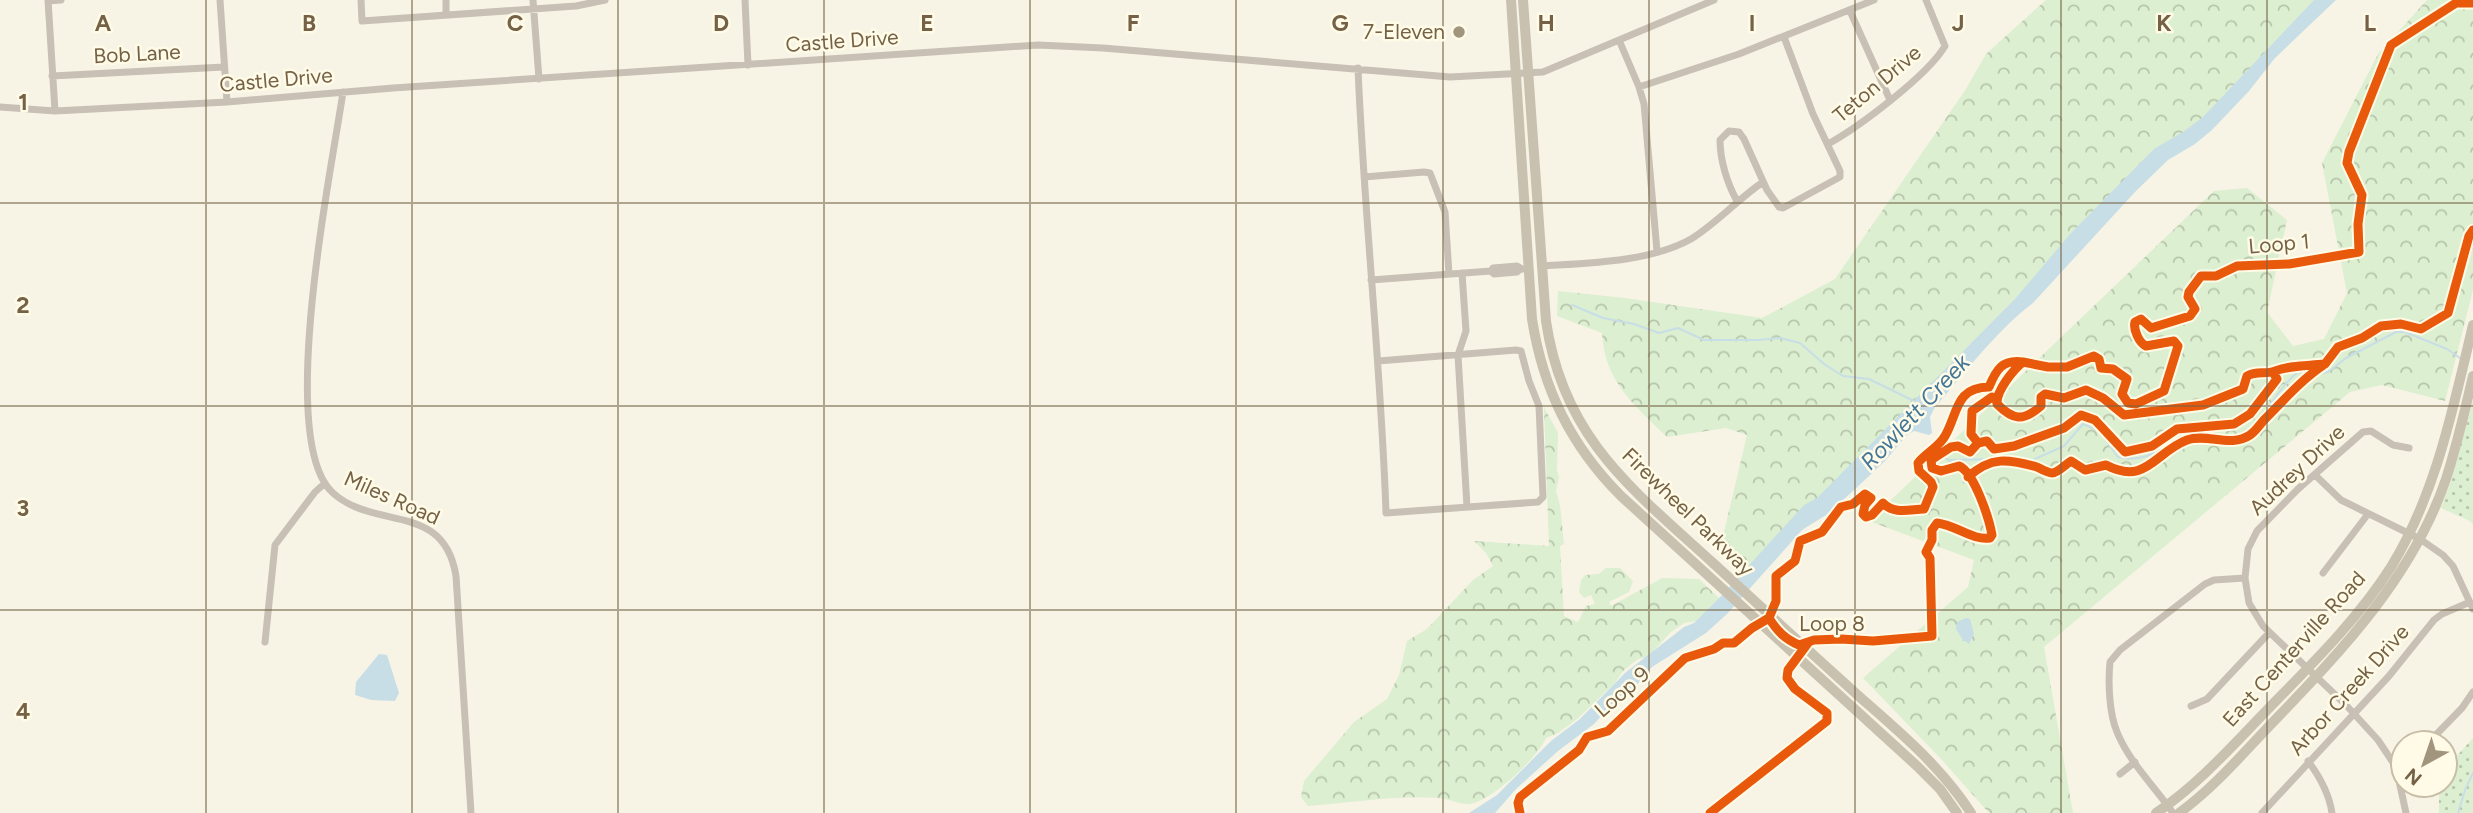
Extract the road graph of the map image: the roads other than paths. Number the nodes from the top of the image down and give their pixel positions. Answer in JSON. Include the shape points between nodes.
{"nodes":[{"id":1,"x":61,"y":0,"type":"edge"},
{"id":2,"x":220,"y":0,"type":"edge"},
{"id":3,"x":362,"y":0,"type":"edge"},
{"id":4,"x":446,"y":0,"type":"edge"},
{"id":5,"x":605,"y":0,"type":"edge"},
{"id":6,"x":745,"y":0,"type":"edge"},
{"id":7,"x":1511,"y":0,"type":"edge"},
{"id":8,"x":1523,"y":0,"type":"edge"},
{"id":9,"x":1714,"y":0,"type":"edge"},
{"id":10,"x":1874,"y":0,"type":"edge"},
{"id":11,"x":1926,"y":0,"type":"edge"},
{"id":12,"x":48,"y":1,"type":"edge"},
{"id":13,"x":533,"y":4,"type":"edge"},
{"id":14,"x":1850,"y":11,"type":"junction"},
{"id":15,"x":446,"y":15,"type":"junction"},
{"id":16,"x":1784,"y":37,"type":"junction"},
{"id":17,"x":1619,"y":40,"type":"junction"},
{"id":18,"x":748,"y":65,"type":"junction"},
{"id":19,"x":224,"y":67,"type":"junction"},
{"id":20,"x":1358,"y":68,"type":"junction"},
{"id":21,"x":1522,"y":75,"type":"junction"},
{"id":22,"x":52,"y":76,"type":"junction"},
{"id":23,"x":539,"y":79,"type":"junction"},
{"id":24,"x":1639,"y":87,"type":"junction"},
{"id":25,"x":343,"y":92,"type":"junction"},
{"id":26,"x":1890,"y":100,"type":"junction"},
{"id":27,"x":227,"y":102,"type":"junction"},
{"id":28,"x":0,"y":107,"type":"edge"},
{"id":29,"x":55,"y":111,"type":"junction"},
{"id":30,"x":1828,"y":144,"type":"junction"},
{"id":31,"x":1364,"y":177,"type":"junction"},
{"id":32,"x":1763,"y":182,"type":"junction"},
{"id":33,"x":1737,"y":201,"type":"junction"},
{"id":34,"x":1525,"y":215,"type":"junction"},
{"id":35,"x":1657,"y":251,"type":"junction"},
{"id":36,"x":1542,"y":267,"type":"junction"},
{"id":37,"x":1525,"y":269,"type":"junction"},
{"id":38,"x":1462,"y":273,"type":"junction"},
{"id":39,"x":1449,"y":274,"type":"junction"},
{"id":40,"x":1371,"y":280,"type":"junction"},
{"id":41,"x":2473,"y":325,"type":"edge"},
{"id":42,"x":1458,"y":355,"type":"junction"},
{"id":43,"x":1378,"y":361,"type":"junction"},
{"id":44,"x":2473,"y":376,"type":"edge"},
{"id":45,"x":2409,"y":448,"type":"dead end"},
{"id":46,"x":2315,"y":475,"type":"junction"},
{"id":47,"x":324,"y":484,"type":"junction"},
{"id":48,"x":1467,"y":507,"type":"junction"},
{"id":49,"x":2368,"y":514,"type":"junction"},
{"id":50,"x":2408,"y":533,"type":"junction"},
{"id":51,"x":2420,"y":539,"type":"junction"},
{"id":52,"x":2323,"y":573,"type":"dead end"},
{"id":53,"x":2245,"y":578,"type":"junction"},
{"id":54,"x":2471,"y":605,"type":"edge"},
{"id":55,"x":2269,"y":633,"type":"junction"},
{"id":56,"x":265,"y":642,"type":"dead end"},
{"id":57,"x":2307,"y":667,"type":"junction"},
{"id":58,"x":2317,"y":676,"type":"junction"},
{"id":59,"x":2473,"y":692,"type":"edge"},
{"id":60,"x":2192,"y":706,"type":"dead end"},
{"id":61,"x":2354,"y":713,"type":"junction"},
{"id":62,"x":2442,"y":729,"type":"edge"},
{"id":63,"x":2389,"y":752,"type":"edge"},
{"id":64,"x":2308,"y":761,"type":"junction"},
{"id":65,"x":2135,"y":762,"type":"junction"},
{"id":66,"x":2120,"y":774,"type":"dead end"},
{"id":67,"x":2170,"y":809,"type":"edge"},
{"id":68,"x":471,"y":813,"type":"edge"},
{"id":69,"x":1957,"y":813,"type":"edge"},
{"id":70,"x":1971,"y":813,"type":"edge"},
{"id":71,"x":2156,"y":813,"type":"edge"},
{"id":72,"x":2179,"y":813,"type":"edge"},
{"id":73,"x":2262,"y":813,"type":"edge"},
{"id":74,"x":2332,"y":813,"type":"edge"}],
"edges":[{"from":1,"to":12,"type":"street"},
{"from":2,"to":19,"type":"street"},
{"from":3,"to":15,"type":"street","via":[[362,21]]},
{"from":4,"to":15,"type":"street"},
{"from":5,"to":13,"type":"street","via":[[576,6]]},
{"from":6,"to":18,"type":"street"},
{"from":7,"to":21,"type":"main road"},
{"from":8,"to":21,"type":"main road"},
{"from":9,"to":17,"type":"street","name":"Castle Drive"},
{"from":10,"to":14,"type":"street"},
{"from":11,"to":26,"type":"street","name":"Teton Drive","via":[[1945,46]]},
{"from":12,"to":22,"type":"street"},
{"from":13,"to":15,"type":"street"},
{"from":13,"to":23,"type":"street"},
{"from":14,"to":16,"type":"street"},
{"from":14,"to":26,"type":"street"},
{"from":16,"to":24,"type":"street"},
{"from":16,"to":30,"type":"street"},
{"from":17,"to":21,"type":"street","name":"Castle Drive","via":[[1543,72]]},
{"from":17,"to":24,"type":"street"},
{"from":18,"to":20,"type":"street","name":"Castle Drive","via":[[1038,45]]},
{"from":18,"to":23,"type":"street","name":"Castle Drive"},
{"from":19,"to":22,"type":"street","name":"Bob Lane"},
{"from":19,"to":27,"type":"street"},
{"from":20,"to":21,"type":"street","name":"Castle Drive","via":[[1450,76]]},
{"from":20,"to":31,"type":"street"},
{"from":21,"to":34,"type":"main road","name":"Firewheel Parkway"},
{"from":21,"to":36,"type":"main road","name":"Firewheel Parkway"},
{"from":22,"to":29,"type":"street"},
{"from":23,"to":25,"type":"street","name":"Castle Drive"},
{"from":24,"to":35,"type":"street"},
{"from":25,"to":27,"type":"street","name":"Castle Drive"},
{"from":25,"to":47,"type":"street","name":"Miles Road","via":[[307,353],[314,453]]},
{"from":26,"to":30,"type":"street","name":"Teton Drive"},
{"from":27,"to":29,"type":"street","name":"Castle Drive"},
{"from":28,"to":29,"type":"street","name":"Castle Drive"},
{"from":30,"to":32,"type":"street","via":[[1840,177],[1783,208]]},
{"from":31,"to":39,"type":"street","via":[[1430,173],[1445,212]]},
{"from":31,"to":40,"type":"street"},
{"from":32,"to":33,"type":"street"},
{"from":32,"to":33,"type":"street","via":[[1740,132],[1729,131],[1720,146]]},
{"from":33,"to":35,"type":"street","via":[[1696,235]]},
{"from":34,"to":36,"type":"main road","via":[[1534,261]]},
{"from":34,"to":37,"type":"main road","name":"Firewheel Parkway"},
{"from":35,"to":36,"type":"street"},
{"from":36,"to":70,"type":"main road","name":"Firewheel Parkway","via":[[1553,357],[1562,386],[1594,445],[1616,472],[1699,550],[1933,762]]},
{"from":37,"to":38,"type":"street"},
{"from":37,"to":69,"type":"main road","name":"Firewheel Parkway","via":[[1547,383],[1566,426],[1601,476],[1905,755]]},
{"from":38,"to":39,"type":"street"},
{"from":38,"to":42,"type":"street","via":[[1466,331]]},
{"from":39,"to":40,"type":"street"},
{"from":40,"to":43,"type":"street"},
{"from":41,"to":50,"type":"main road","name":"East Centerville Road","via":[[2435,472]]},
{"from":42,"to":43,"type":"street"},
{"from":42,"to":48,"type":"street"},
{"from":42,"to":48,"type":"street","via":[[1521,352],[1539,406],[1542,451],[1543,497],[1538,502]]},
{"from":43,"to":48,"type":"street","via":[[1386,513]]},
{"from":44,"to":51,"type":"main road","name":"East Centerville Road","via":[[2446,480]]},
{"from":45,"to":46,"type":"street","name":"Audrey Drive","via":[[2366,431]]},
{"from":46,"to":49,"type":"street","via":[[2341,500]]},
{"from":46,"to":53,"type":"street","name":"Audrey Drive","via":[[2257,531],[2248,549]]},
{"from":47,"to":56,"type":"street","via":[[275,545]]},
{"from":47,"to":68,"type":"street","name":"Miles Road","via":[[352,504],[426,528],[448,549],[456,576]]},
{"from":49,"to":50,"type":"street"},
{"from":49,"to":52,"type":"street"},
{"from":50,"to":51,"type":"street"},
{"from":50,"to":57,"type":"main road","name":"East Centerville Road","via":[[2378,585]]},
{"from":51,"to":54,"type":"street","via":[[2448,560]]},
{"from":51,"to":58,"type":"main road","name":"East Centerville Road","via":[[2378,607]]},
{"from":53,"to":55,"type":"street","name":"Audrey Drive","via":[[2253,611]]},
{"from":53,"to":65,"type":"street","via":[[2214,580],[2196,589],[2110,662],[2113,719]]},
{"from":54,"to":61,"type":"street","name":"Arbor Creek Drive","via":[[2434,621]]},
{"from":55,"to":57,"type":"street","name":"Audrey Drive"},
{"from":55,"to":60,"type":"street","via":[[2207,699]]},
{"from":57,"to":58,"type":"street","name":"Audrey Drive"},
{"from":57,"to":67,"type":"main road","name":"East Centerville Road"},
{"from":58,"to":61,"type":"street","name":"Audrey Drive"},
{"from":58,"to":72,"type":"main road","name":"East Centerville Road"},
{"from":59,"to":62,"type":"street"},
{"from":61,"to":63,"type":"street","name":"Audrey Drive"},
{"from":61,"to":64,"type":"street","name":"Arbor Creek Drive"},
{"from":64,"to":73,"type":"street","name":"Arbor Creek Drive"},
{"from":64,"to":74,"type":"street","via":[[2319,776]]},
{"from":65,"to":66,"type":"street"},
{"from":65,"to":67,"type":"street"},
{"from":67,"to":71,"type":"main road","name":"East Centerville Road"}]}
